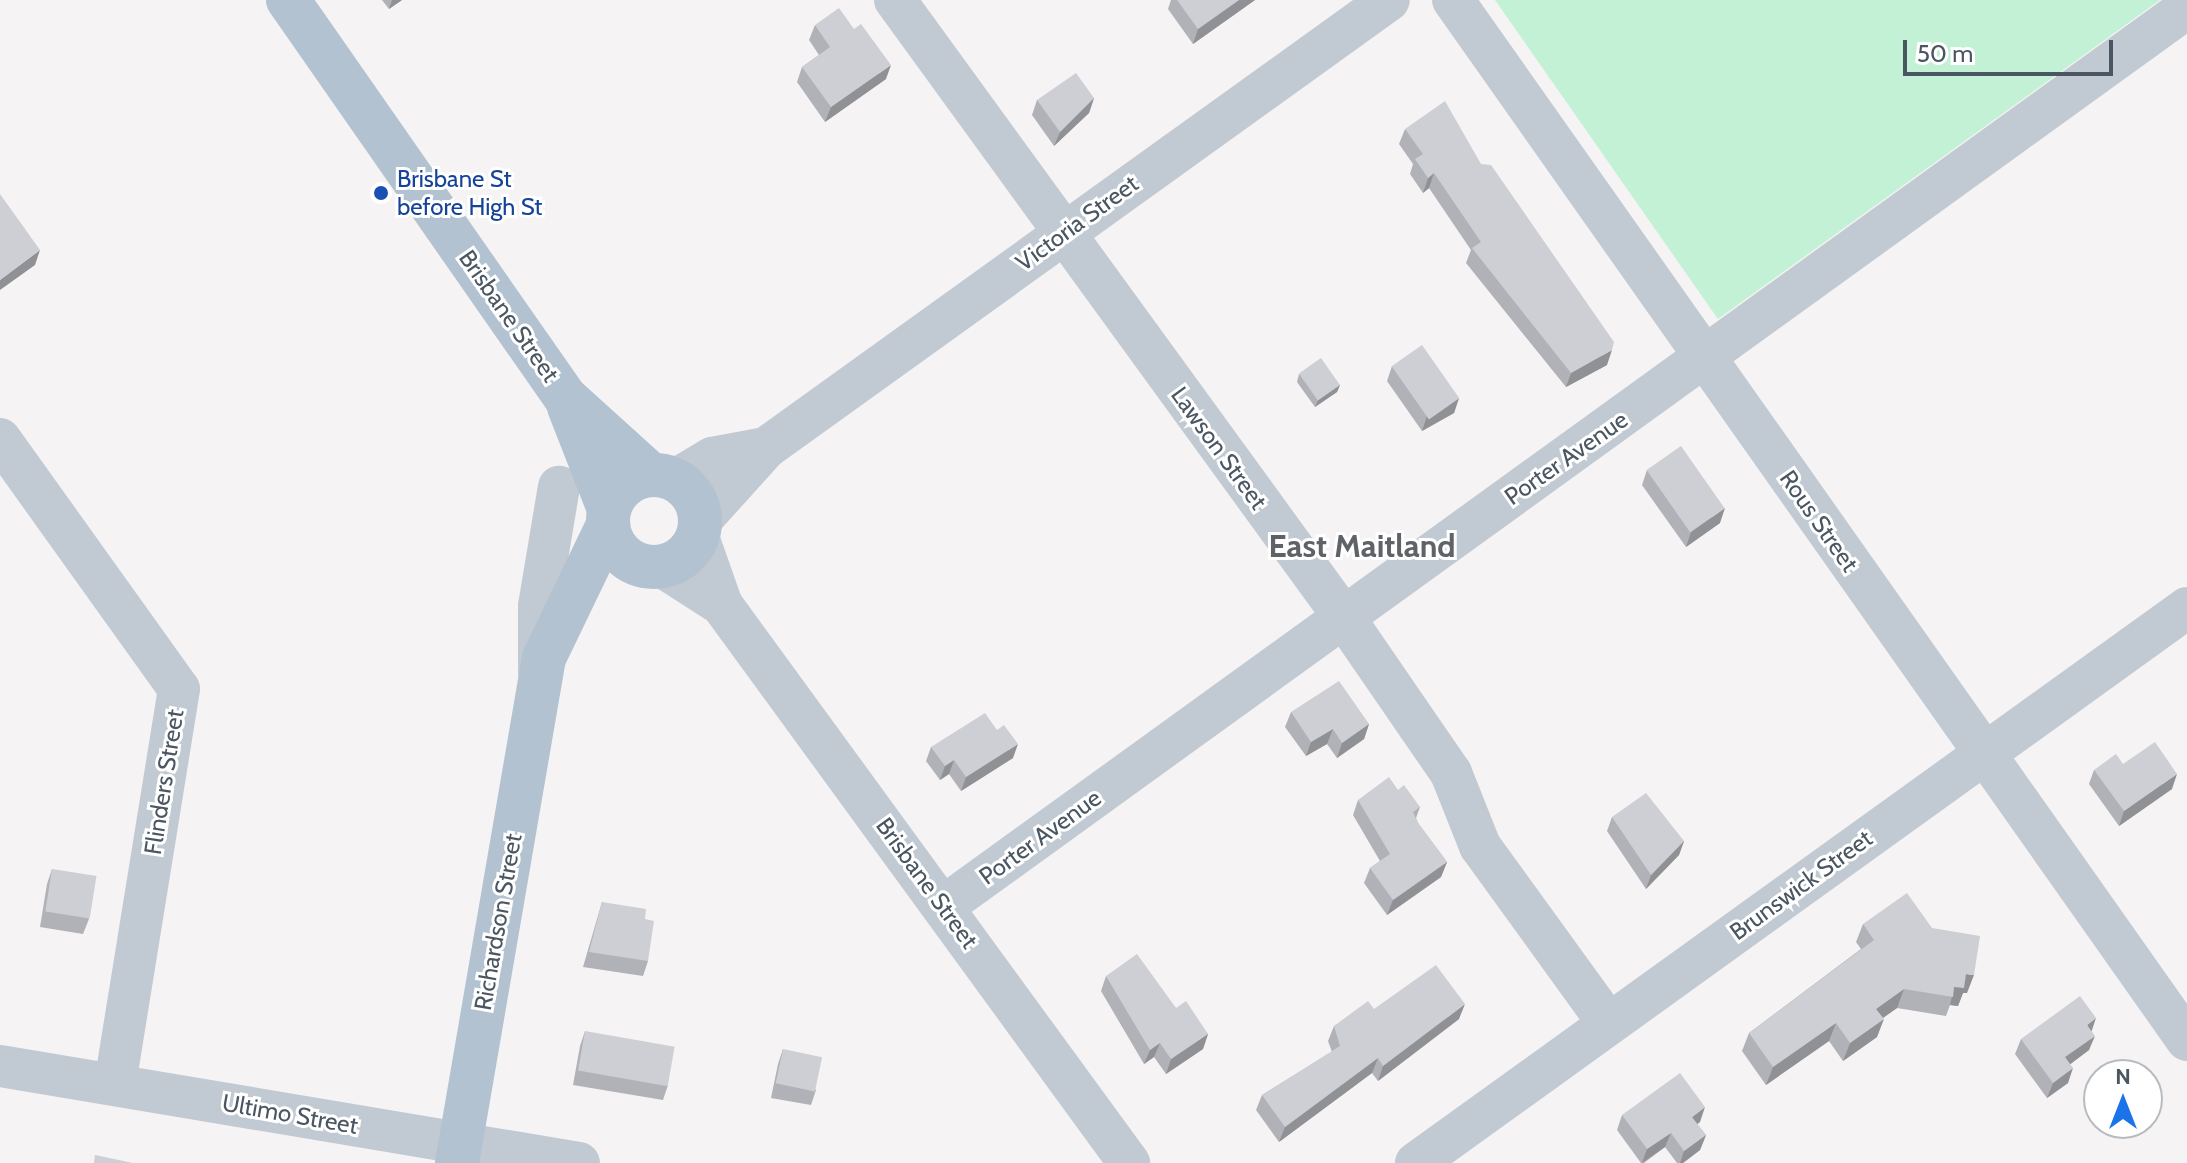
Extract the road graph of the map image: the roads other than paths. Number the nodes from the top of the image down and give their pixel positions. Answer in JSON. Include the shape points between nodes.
{"nodes":[{"id":1,"x":288,"y":0,"type":"edge"},
{"id":2,"x":895,"y":0,"type":"edge"},
{"id":3,"x":1389,"y":0,"type":"edge"},
{"id":4,"x":1453,"y":0,"type":"edge"},
{"id":5,"x":2187,"y":8,"type":"edge"},
{"id":6,"x":1062,"y":234,"type":"junction"},
{"id":7,"x":1708,"y":359,"type":"junction"},
{"id":8,"x":565,"y":397,"type":"junction"},
{"id":9,"x":0,"y":439,"type":"edge"},
{"id":10,"x":766,"y":448,"type":"junction"},
{"id":11,"x":663,"y":477,"type":"junction"},
{"id":12,"x":559,"y":487,"type":"dead end"},
{"id":13,"x":608,"y":517,"type":"junction"},
{"id":14,"x":699,"y":528,"type":"junction"},
{"id":15,"x":653,"y":567,"type":"junction"},
{"id":16,"x":574,"y":605,"type":"junction"},
{"id":17,"x":722,"y":605,"type":"junction"},
{"id":18,"x":2187,"y":608,"type":"edge"},
{"id":19,"x":1343,"y":616,"type":"junction"},
{"id":20,"x":539,"y":682,"type":"junction"},
{"id":21,"x":1981,"y":755,"type":"junction"},
{"id":22,"x":944,"y":906,"type":"junction"},
{"id":23,"x":1608,"y":1023,"type":"junction"},
{"id":24,"x":2187,"y":1040,"type":"edge"},
{"id":25,"x":0,"y":1066,"type":"edge"},
{"id":26,"x":115,"y":1085,"type":"junction"},
{"id":27,"x":459,"y":1153,"type":"edge"},
{"id":28,"x":579,"y":1163,"type":"edge"},
{"id":29,"x":1129,"y":1163,"type":"edge"},
{"id":30,"x":1416,"y":1163,"type":"edge"}],
"edges":[{"from":1,"to":8,"type":"main road","name":"Brisbane Street"},
{"from":2,"to":6,"type":"street","name":"Lawson Street"},
{"from":3,"to":6,"type":"street","name":"Victoria Street"},
{"from":4,"to":7,"type":"street","name":"Rous Street"},
{"from":5,"to":7,"type":"street","name":"Porter Avenue"},
{"from":6,"to":10,"type":"street","name":"Victoria Street"},
{"from":6,"to":19,"type":"street","name":"Lawson Street"},
{"from":7,"to":19,"type":"street","name":"Porter Avenue"},
{"from":7,"to":21,"type":"street","name":"Rous Street"},
{"from":8,"to":11,"type":"main road","name":"Brisbane Street"},
{"from":8,"to":13,"type":"main road","name":"Brisbane Street"},
{"from":9,"to":26,"type":"street","name":"Flinders Street","via":[[179,689]]},
{"from":10,"to":11,"type":"street","name":"Victoria Street","via":[[712,458]]},
{"from":10,"to":14,"type":"street","name":"Victoria Street"},
{"from":11,"to":13,"type":"main road","via":[[625,485]]},
{"from":11,"to":14,"type":"main road","via":[[693,496]]},
{"from":12,"to":20,"type":"street","name":"Richardson Street","via":[[539,606]]},
{"from":13,"to":15,"type":"main road","via":[[619,551]]},
{"from":13,"to":16,"type":"main road","name":"Richardson Street"},
{"from":14,"to":15,"type":"main road"},
{"from":14,"to":17,"type":"street","name":"Brisbane Street"},
{"from":15,"to":16,"type":"main road","name":"Richardson Street"},
{"from":15,"to":17,"type":"street","name":"Brisbane Street"},
{"from":16,"to":20,"type":"main road","name":"Richardson Street","via":[[551,640]]},
{"from":17,"to":22,"type":"street","name":"Brisbane Street"},
{"from":18,"to":21,"type":"street","name":"Brunswick Street"},
{"from":19,"to":22,"type":"street","name":"Porter Avenue"},
{"from":19,"to":23,"type":"street","name":"Lawson Street","via":[[1451,773],[1480,846]]},
{"from":20,"to":27,"type":"main road","name":"Richardson Street"},
{"from":21,"to":23,"type":"street","name":"Brunswick Street"},
{"from":21,"to":24,"type":"street","name":"Rous Street"},
{"from":22,"to":29,"type":"street","name":"Brisbane Street"},
{"from":23,"to":30,"type":"street","name":"Brunswick Street"},
{"from":25,"to":26,"type":"street","name":"Ultimo Street"},
{"from":26,"to":27,"type":"street","name":"Ultimo Street"},
{"from":27,"to":28,"type":"street","name":"Ultimo Street"}]}
